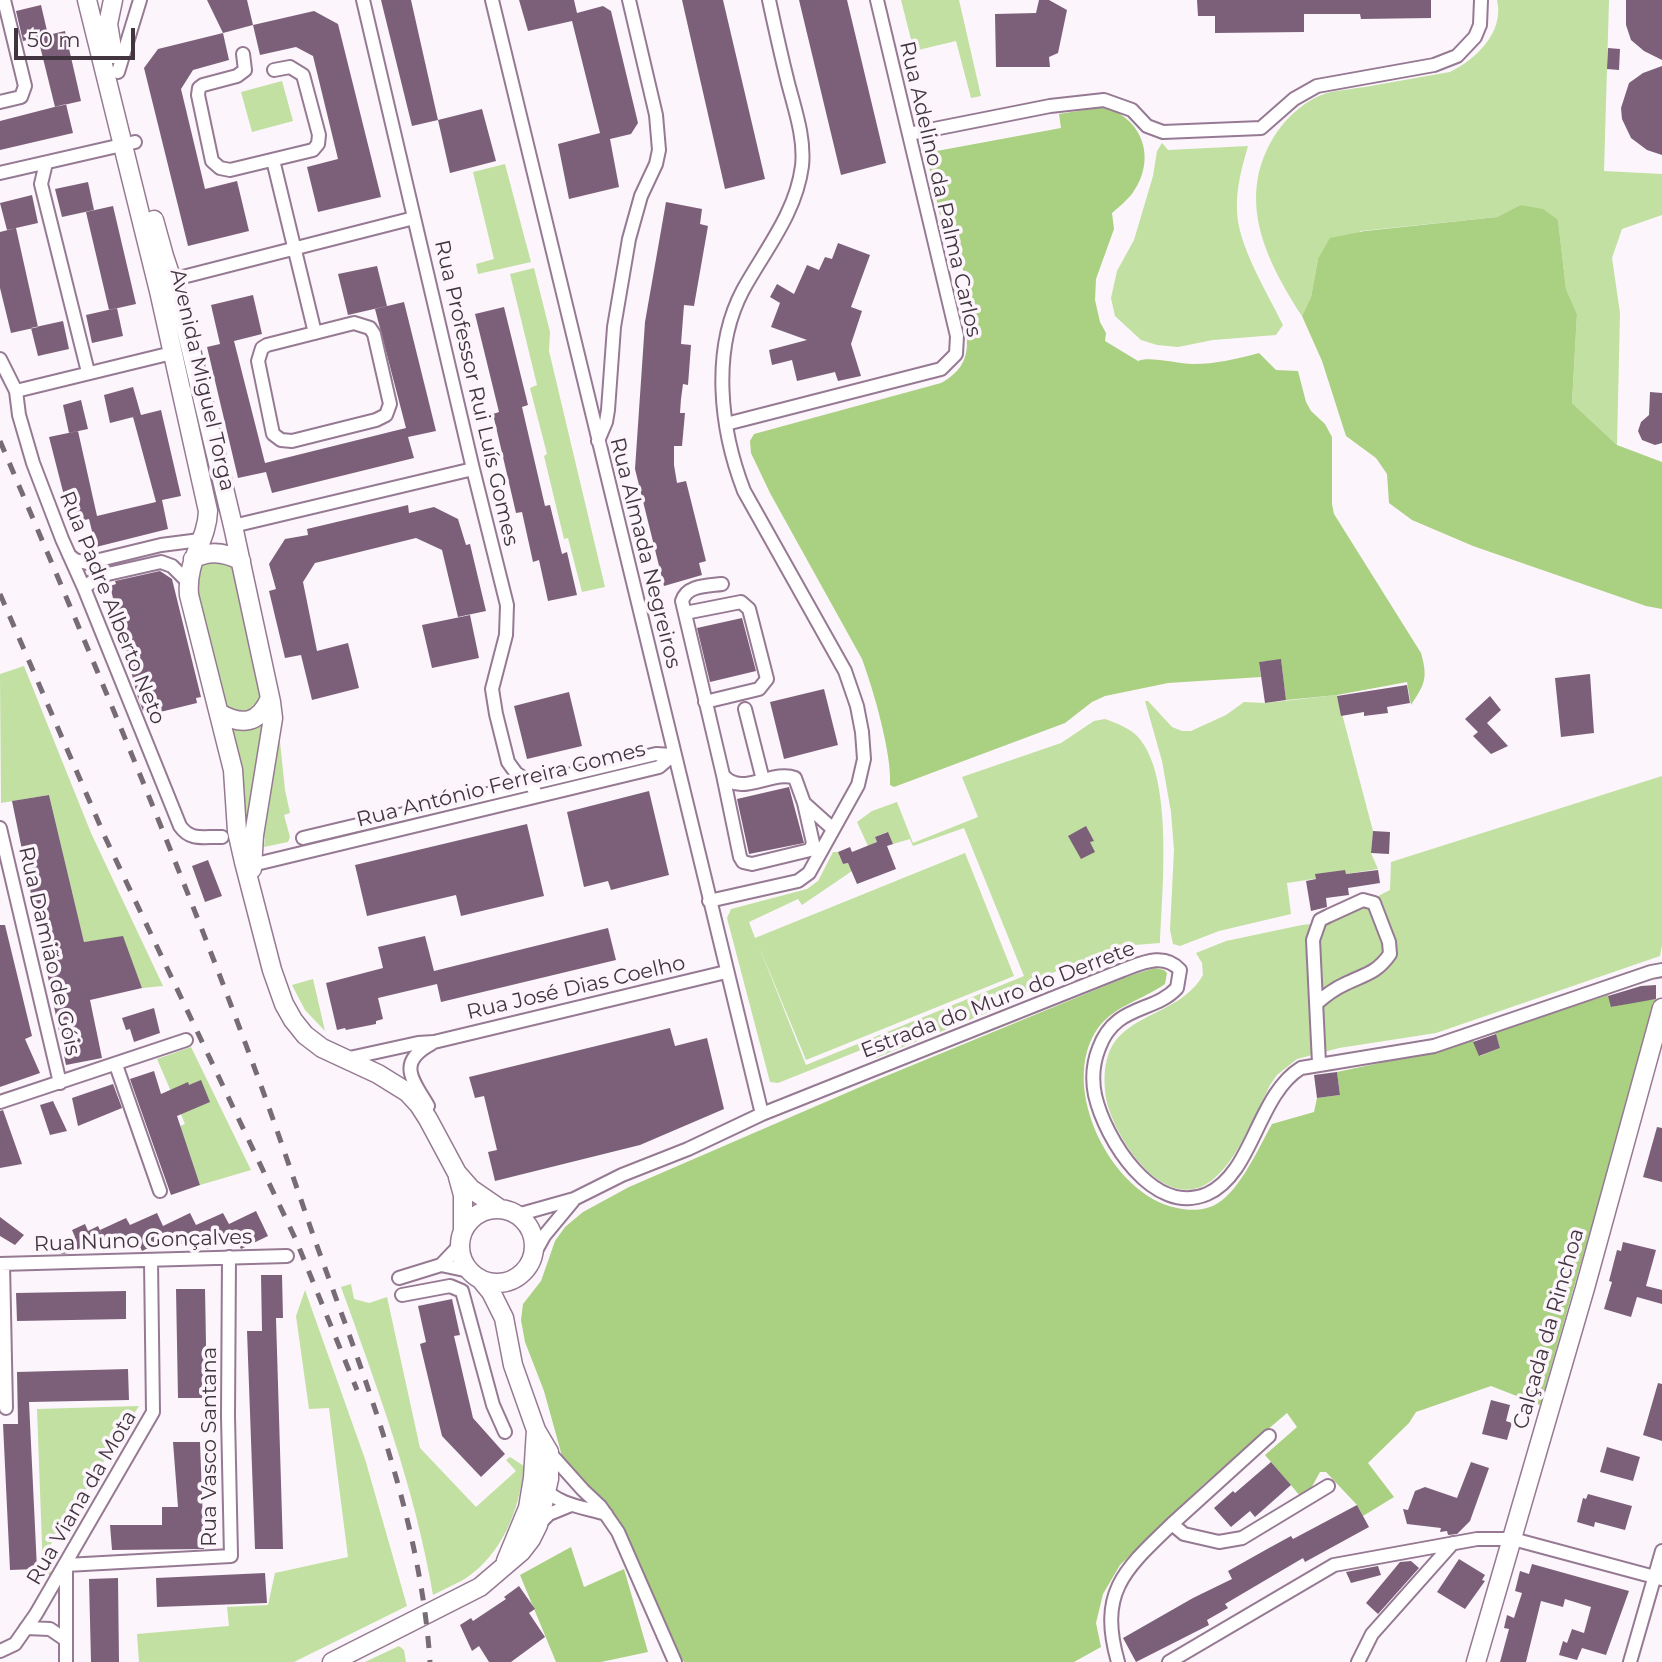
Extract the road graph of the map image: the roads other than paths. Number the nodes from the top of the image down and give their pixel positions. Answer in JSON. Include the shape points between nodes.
{"nodes":[{"id":1,"x":4,"y":0,"type":"edge"},
{"id":2,"x":88,"y":0,"type":"edge"},
{"id":3,"x":103,"y":0,"type":"edge"},
{"id":4,"x":113,"y":0,"type":"edge"},
{"id":5,"x":140,"y":0,"type":"edge"},
{"id":6,"x":363,"y":0,"type":"edge"},
{"id":7,"x":492,"y":0,"type":"edge"},
{"id":8,"x":629,"y":0,"type":"edge"},
{"id":9,"x":769,"y":0,"type":"edge"},
{"id":10,"x":877,"y":0,"type":"edge"},
{"id":11,"x":1481,"y":0,"type":"edge"},
{"id":12,"x":243,"y":54,"type":"dead end"},
{"id":13,"x":274,"y":71,"type":"dead end"},
{"id":14,"x":118,"y":72,"type":"junction"},
{"id":15,"x":0,"y":102,"type":"edge"},
{"id":16,"x":909,"y":134,"type":"junction"},
{"id":17,"x":129,"y":143,"type":"junction"},
{"id":18,"x":273,"y":160,"type":"junction"},
{"id":19,"x":46,"y":163,"type":"junction"},
{"id":20,"x":0,"y":173,"type":"edge"},
{"id":21,"x":414,"y":218,"type":"junction"},
{"id":22,"x":294,"y":249,"type":"junction"},
{"id":23,"x":171,"y":280,"type":"junction"},
{"id":24,"x":315,"y":333,"type":"junction"},
{"id":25,"x":172,"y":353,"type":"junction"},
{"id":26,"x":0,"y":359,"type":"edge"},
{"id":27,"x":88,"y":372,"type":"junction"},
{"id":28,"x":585,"y":386,"type":"junction"},
{"id":29,"x":609,"y":390,"type":"junction"},
{"id":30,"x":16,"y":391,"type":"junction"},
{"id":31,"x":726,"y":424,"type":"junction"},
{"id":32,"x":598,"y":441,"type":"junction"},
{"id":33,"x":473,"y":469,"type":"junction"},
{"id":34,"x":233,"y":526,"type":"junction"},
{"id":35,"x":200,"y":540,"type":"junction"},
{"id":36,"x":69,"y":555,"type":"junction"},
{"id":37,"x":193,"y":559,"type":"junction"},
{"id":38,"x":241,"y":561,"type":"junction"},
{"id":39,"x":188,"y":582,"type":"junction"},
{"id":40,"x":722,"y":584,"type":"dead end"},
{"id":41,"x":84,"y":587,"type":"junction"},
{"id":42,"x":685,"y":613,"type":"junction"},
{"id":43,"x":270,"y":698,"type":"junction"},
{"id":44,"x":705,"y":702,"type":"junction"},
{"id":45,"x":745,"y":709,"type":"dead end"},
{"id":46,"x":219,"y":712,"type":"junction"},
{"id":47,"x":673,"y":755,"type":"junction"},
{"id":48,"x":723,"y":775,"type":"junction"},
{"id":49,"x":763,"y":780,"type":"junction"},
{"id":50,"x":534,"y":790,"type":"junction"},
{"id":51,"x":804,"y":803,"type":"junction"},
{"id":52,"x":0,"y":828,"type":"edge"},
{"id":53,"x":833,"y":829,"type":"junction"},
{"id":54,"x":222,"y":837,"type":"dead end"},
{"id":55,"x":303,"y":838,"type":"dead end"},
{"id":56,"x":251,"y":865,"type":"junction"},
{"id":57,"x":253,"y":893,"type":"junction"},
{"id":58,"x":709,"y":901,"type":"junction"},
{"id":59,"x":1662,"y":970,"type":"edge"},
{"id":60,"x":726,"y":972,"type":"junction"},
{"id":61,"x":1317,"y":1003,"type":"junction"},
{"id":62,"x":1662,"y":1008,"type":"edge"},
{"id":63,"x":186,"y":1040,"type":"dead end"},
{"id":64,"x":434,"y":1042,"type":"junction"},
{"id":65,"x":342,"y":1059,"type":"junction"},
{"id":66,"x":1319,"y":1063,"type":"junction"},
{"id":67,"x":116,"y":1065,"type":"junction"},
{"id":68,"x":61,"y":1083,"type":"junction"},
{"id":69,"x":0,"y":1102,"type":"edge"},
{"id":70,"x":761,"y":1114,"type":"junction"},
{"id":71,"x":438,"y":1137,"type":"junction"},
{"id":72,"x":457,"y":1173,"type":"junction"},
{"id":73,"x":160,"y":1191,"type":"dead end"},
{"id":74,"x":574,"y":1199,"type":"junction"},
{"id":75,"x":509,"y":1212,"type":"junction"},
{"id":76,"x":462,"y":1237,"type":"junction"},
{"id":77,"x":534,"y":1254,"type":"junction"},
{"id":78,"x":287,"y":1256,"type":"dead end"},
{"id":79,"x":229,"y":1257,"type":"junction"},
{"id":80,"x":151,"y":1261,"type":"junction"},
{"id":81,"x":1,"y":1264,"type":"edge"},
{"id":82,"x":440,"y":1265,"type":"junction"},
{"id":83,"x":522,"y":1275,"type":"junction"},
{"id":84,"x":476,"y":1276,"type":"junction"},
{"id":85,"x":399,"y":1278,"type":"dead end"},
{"id":86,"x":402,"y":1295,"type":"dead end"},
{"id":87,"x":504,"y":1318,"type":"junction"},
{"id":88,"x":6,"y":1408,"type":"dead end"},
{"id":89,"x":536,"y":1430,"type":"junction"},
{"id":90,"x":505,"y":1432,"type":"dead end"},
{"id":91,"x":1269,"y":1436,"type":"dead end"},
{"id":92,"x":549,"y":1452,"type":"junction"},
{"id":93,"x":1328,"y":1486,"type":"dead end"},
{"id":94,"x":547,"y":1491,"type":"junction"},
{"id":95,"x":572,"y":1505,"type":"junction"},
{"id":96,"x":607,"y":1514,"type":"junction"},
{"id":97,"x":1172,"y":1524,"type":"junction"},
{"id":98,"x":538,"y":1525,"type":"junction"},
{"id":99,"x":1513,"y":1539,"type":"junction"},
{"id":100,"x":1453,"y":1543,"type":"junction"},
{"id":101,"x":1662,"y":1551,"type":"edge"},
{"id":102,"x":505,"y":1564,"type":"junction"},
{"id":103,"x":66,"y":1565,"type":"junction"},
{"id":104,"x":1658,"y":1578,"type":"edge"},
{"id":105,"x":26,"y":1628,"type":"junction"},
{"id":106,"x":66,"y":1640,"type":"junction"},
{"id":107,"x":0,"y":1651,"type":"edge"},
{"id":108,"x":66,"y":1662,"type":"edge"},
{"id":109,"x":332,"y":1662,"type":"edge"},
{"id":110,"x":675,"y":1662,"type":"edge"},
{"id":111,"x":1118,"y":1662,"type":"edge"},
{"id":112,"x":1169,"y":1662,"type":"edge"},
{"id":113,"x":1358,"y":1662,"type":"edge"},
{"id":114,"x":1476,"y":1662,"type":"edge"},
{"id":115,"x":1630,"y":1662,"type":"edge"}],
"edges":[{"from":1,"to":15,"type":"street","via":[[24,86],[21,97]]},
{"from":2,"to":3,"type":"street"},
{"from":2,"to":17,"type":"street","name":"Avenida Miguel Torga"},
{"from":4,"to":14,"type":"street","name":"Avenida Miguel Torga","via":[[108,24]]},
{"from":5,"to":14,"type":"street"},
{"from":6,"to":21,"type":"street","name":"Rua Professor Rui Luís Gomes"},
{"from":7,"to":28,"type":"street","name":"Rua Almada Negreiros"},
{"from":8,"to":29,"type":"street","via":[[656,115],[659,150],[629,239]]},
{"from":9,"to":31,"type":"street","via":[[801,134],[802,165],[789,211],[732,317],[724,351]]},
{"from":10,"to":16,"type":"street","name":"Rua Adelino da Palma Carlos"},
{"from":11,"to":16,"type":"street","via":[[1475,37],[1457,56],[1434,65],[1317,86],[1261,128],[1163,132],[1147,126],[1132,110],[1104,100]]},
{"from":12,"to":18,"type":"street","via":[[245,70],[204,85],[198,94],[212,161],[230,170]]},
{"from":13,"to":18,"type":"street","via":[[290,67],[303,75],[319,135],[313,150]]},
{"from":14,"to":17,"type":"street","name":"Avenida Miguel Torga"},
{"from":16,"to":31,"type":"street","name":"Rua Adelino da Palma Carlos","via":[[957,336],[956,354],[942,369]]},
{"from":17,"to":19,"type":"street"},
{"from":17,"to":23,"type":"street","name":"Avenida Miguel Torga"},
{"from":17,"to":25,"type":"street","name":"Avenida Miguel Torga"},
{"from":18,"to":22,"type":"street"},
{"from":19,"to":20,"type":"street"},
{"from":19,"to":27,"type":"street","via":[[41,184]]},
{"from":21,"to":22,"type":"street"},
{"from":21,"to":33,"type":"street","name":"Rua Professor Rui Luís Gomes"},
{"from":22,"to":23,"type":"street"},
{"from":22,"to":24,"type":"street"},
{"from":23,"to":34,"type":"street","name":"Avenida Miguel Torga"},
{"from":24,"to":24,"type":"street","via":[[267,345],[258,355],[273,434],[281,440],[376,420],[386,415],[390,404],[370,328],[354,323]]},
{"from":25,"to":27,"type":"street"},
{"from":25,"to":35,"type":"street","name":"Avenida Miguel Torga","via":[[208,511]]},
{"from":26,"to":30,"type":"street","name":"Rua Padre Alberto Neto"},
{"from":27,"to":30,"type":"street"},
{"from":28,"to":29,"type":"street"},
{"from":28,"to":32,"type":"street","name":"Rua Almada Negreiros"},
{"from":29,"to":32,"type":"street","via":[[606,422]]},
{"from":30,"to":36,"type":"street","name":"Rua Padre Alberto Neto","via":[[33,463]]},
{"from":31,"to":53,"type":"street","via":[[744,491],[845,671],[857,706],[862,773]]},
{"from":32,"to":47,"type":"street","name":"Rua Almada Negreiros"},
{"from":33,"to":34,"type":"street"},
{"from":33,"to":50,"type":"street","name":"Rua Professor Rui Luís Gomes","via":[[507,604],[506,635],[492,690],[496,714],[508,762]]},
{"from":34,"to":38,"type":"street","name":"Avenida Miguel Torga"},
{"from":35,"to":36,"type":"street","via":[[87,563]]},
{"from":35,"to":37,"type":"street","name":"Avenida Miguel Torga"},
{"from":36,"to":41,"type":"street","name":"Rua Padre Alberto Neto"},
{"from":37,"to":38,"type":"street","via":[[220,553]]},
{"from":37,"to":39,"type":"street","name":"Avenida Miguel Torga"},
{"from":38,"to":43,"type":"street","name":"Avenida Miguel Torga"},
{"from":39,"to":41,"type":"street","via":[[161,562],[99,576]]},
{"from":39,"to":46,"type":"street","name":"Avenida Miguel Torga"},
{"from":40,"to":42,"type":"street","via":[[686,592],[682,601]]},
{"from":41,"to":54,"type":"street","name":"Rua Padre Alberto Neto","via":[[180,826],[200,839]]},
{"from":42,"to":44,"type":"street"},
{"from":42,"to":44,"type":"street","via":[[741,602],[748,609],[767,679],[759,689]]},
{"from":43,"to":46,"type":"street","via":[[252,719],[234,720]]},
{"from":43,"to":56,"type":"street","name":"Avenida Miguel Torga","via":[[273,718]]},
{"from":44,"to":48,"type":"street"},
{"from":45,"to":49,"type":"street"},
{"from":46,"to":57,"type":"street","name":"Avenida Miguel Torga","via":[[233,770],[237,831]]},
{"from":47,"to":50,"type":"street","name":"Rua António Ferreira Gomes","via":[[656,754]]},
{"from":47,"to":58,"type":"street","name":"Rua Almada Negreiros"},
{"from":48,"to":49,"type":"street","via":[[740,785]]},
{"from":48,"to":51,"type":"street","via":[[743,862],[810,850],[813,843]]},
{"from":49,"to":51,"type":"street","via":[[795,778]]},
{"from":50,"to":55,"type":"street","name":"Rua António Ferreira Gomes"},
{"from":50,"to":56,"type":"street","name":"Rua António Ferreira Gomes"},
{"from":51,"to":53,"type":"street"},
{"from":52,"to":68,"type":"street","name":"Rua Damião de Góis"},
{"from":53,"to":58,"type":"street","via":[[802,879]]},
{"from":56,"to":57,"type":"street","name":"Avenida Miguel Torga"},
{"from":57,"to":65,"type":"street","name":"Avenida Miguel Torga","via":[[284,1004],[305,1035]]},
{"from":58,"to":60,"type":"street","name":"Rua Almada Negreiros"},
{"from":59,"to":66,"type":"street","name":"Estrada do Muro do Derrete","via":[[1434,1046]]},
{"from":60,"to":64,"type":"street","name":"Rua José Dias Coelho"},
{"from":60,"to":70,"type":"street","name":"Rua Almada Negreiros"},
{"from":61,"to":61,"type":"street","via":[[1313,940],[1321,920],[1363,900],[1374,903],[1390,954],[1382,966]]},
{"from":61,"to":66,"type":"street"},
{"from":62,"to":99,"type":"street","name":"Calçada da Rinchoa"},
{"from":63,"to":67,"type":"street"},
{"from":64,"to":65,"type":"street","name":"Rua José Dias Coelho"},
{"from":64,"to":71,"type":"street","via":[[412,1059],[410,1074],[435,1119]]},
{"from":65,"to":71,"type":"street","name":"Avenida Miguel Torga","via":[[407,1092]]},
{"from":66,"to":70,"type":"street","name":"Estrada do Muro do Derrete","via":[[1292,1073],[1279,1088],[1222,1184],[1190,1198],[1161,1191],[1134,1171],[1106,1126],[1094,1093],[1098,1048],[1108,1030],[1129,1013],[1177,988],[1180,970],[1163,960],[1123,970]]},
{"from":67,"to":68,"type":"street"},
{"from":67,"to":73,"type":"street"},
{"from":68,"to":69,"type":"street"},
{"from":70,"to":74,"type":"street"},
{"from":71,"to":72,"type":"street","name":"Avenida Miguel Torga"},
{"from":72,"to":75,"type":"street","name":"Avenida Miguel Torga","via":[[471,1189]]},
{"from":72,"to":76,"type":"street","name":"Avenida Miguel Torga","via":[[463,1195]]},
{"from":74,"to":75,"type":"street"},
{"from":74,"to":77,"type":"street"},
{"from":75,"to":76,"type":"street","via":[[478,1214]]},
{"from":75,"to":77,"type":"street","via":[[532,1230]]},
{"from":76,"to":82,"type":"street"},
{"from":76,"to":84,"type":"street","via":[[465,1266]]},
{"from":77,"to":83,"type":"street"},
{"from":78,"to":79,"type":"street","name":"Rua Nuno Gonçalves"},
{"from":79,"to":80,"type":"street","name":"Rua Nuno Gonçalves"},
{"from":79,"to":103,"type":"street","name":"Rua Vasco Santana","via":[[231,1556]]},
{"from":80,"to":81,"type":"street","name":"Rua Nuno Gonçalves"},
{"from":80,"to":103,"type":"street","name":"Rua Viana da Mota","via":[[153,1412]]},
{"from":81,"to":88,"type":"street"},
{"from":82,"to":84,"type":"street"},
{"from":82,"to":85,"type":"street"},
{"from":83,"to":84,"type":"street","via":[[499,1284]]},
{"from":83,"to":87,"type":"street"},
{"from":84,"to":87,"type":"street","via":[[491,1292]]},
{"from":86,"to":90,"type":"street","via":[[450,1286],[463,1291],[493,1405]]},
{"from":87,"to":89,"type":"street","via":[[513,1365]]},
{"from":89,"to":92,"type":"street"},
{"from":89,"to":94,"type":"street","via":[[541,1479]]},
{"from":89,"to":102,"type":"street","via":[[528,1508]]},
{"from":91,"to":97,"type":"street"},
{"from":92,"to":94,"type":"street"},
{"from":92,"to":96,"type":"street"},
{"from":93,"to":97,"type":"street","via":[[1242,1538],[1219,1542],[1184,1534]]},
{"from":94,"to":95,"type":"street"},
{"from":94,"to":98,"type":"street"},
{"from":95,"to":96,"type":"street"},
{"from":95,"to":98,"type":"street","via":[[549,1514]]},
{"from":96,"to":110,"type":"street"},
{"from":97,"to":111,"type":"street","via":[[1121,1577],[1110,1609]]},
{"from":98,"to":102,"type":"street","via":[[521,1552]]},
{"from":99,"to":100,"type":"street"},
{"from":99,"to":104,"type":"street"},
{"from":99,"to":114,"type":"street","name":"Calçada da Rinchoa"},
{"from":100,"to":112,"type":"street","via":[[1334,1564]]},
{"from":100,"to":113,"type":"street","via":[[1372,1634]]},
{"from":101,"to":104,"type":"street"},
{"from":102,"to":109,"type":"street","via":[[461,1598]]},
{"from":103,"to":105,"type":"street","name":"Rua Viana da Mota"},
{"from":103,"to":106,"type":"street"},
{"from":104,"to":115,"type":"street"},
{"from":105,"to":106,"type":"street","via":[[50,1629]]},
{"from":105,"to":107,"type":"street","name":"Rua Viana da Mota","via":[[15,1644]]},
{"from":106,"to":108,"type":"street"}]}
